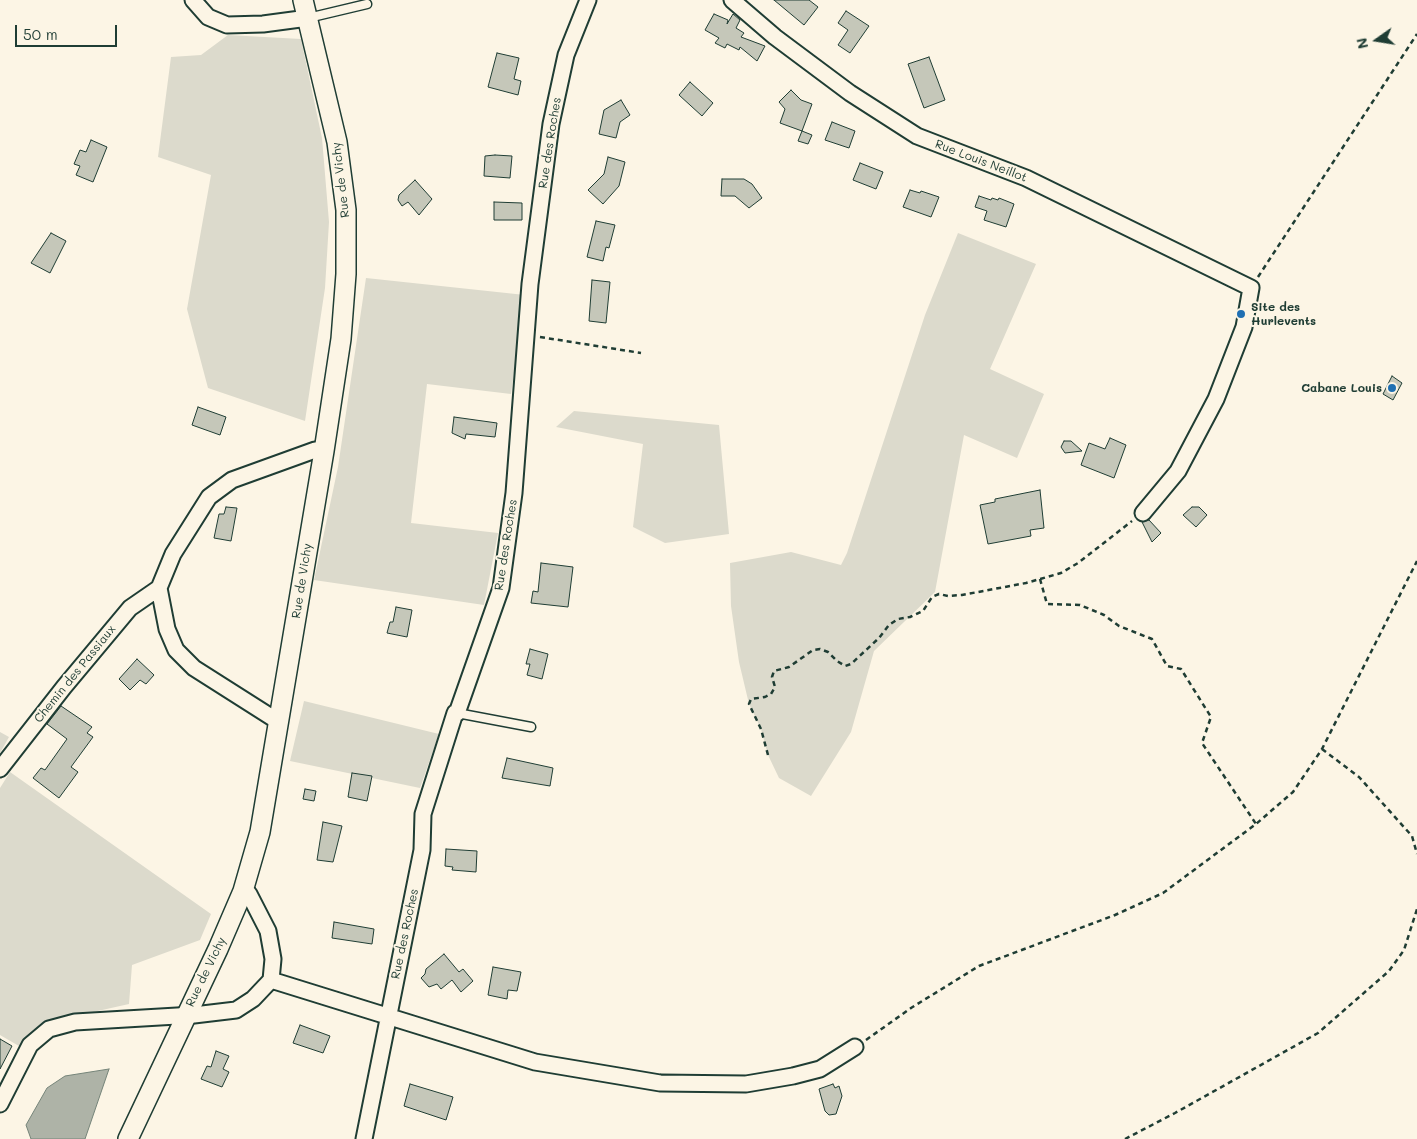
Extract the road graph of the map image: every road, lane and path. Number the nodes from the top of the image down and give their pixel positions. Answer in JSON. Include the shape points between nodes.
{"nodes":[{"id":1,"x":193,"y":0,"type":"edge"},
{"id":2,"x":588,"y":0,"type":"edge"},
{"id":3,"x":732,"y":0,"type":"edge"},
{"id":4,"x":367,"y":4,"type":"dead end"},
{"id":5,"x":306,"y":9,"type":"edge"},
{"id":6,"x":1417,"y":34,"type":"edge"},
{"id":7,"x":1251,"y":288,"type":"junction"},
{"id":8,"x":526,"y":335,"type":"junction"},
{"id":9,"x":641,"y":353,"type":"dead end"},
{"id":10,"x":324,"y":451,"type":"junction"},
{"id":11,"x":1143,"y":512,"type":"joint"},
{"id":12,"x":1417,"y":561,"type":"edge"},
{"id":13,"x":1040,"y":579,"type":"junction"},
{"id":14,"x":159,"y":588,"type":"junction"},
{"id":15,"x":457,"y":713,"type":"junction"},
{"id":16,"x":279,"y":722,"type":"junction"},
{"id":17,"x":531,"y":727,"type":"dead end"},
{"id":18,"x":1322,"y":749,"type":"junction"},
{"id":19,"x":768,"y":755,"type":"dead end"},
{"id":20,"x":0,"y":770,"type":"edge"},
{"id":21,"x":1256,"y":824,"type":"junction"},
{"id":22,"x":1417,"y":854,"type":"edge"},
{"id":23,"x":243,"y":890,"type":"junction"},
{"id":24,"x":1417,"y":909,"type":"edge"},
{"id":25,"x":271,"y":980,"type":"junction"},
{"id":26,"x":185,"y":1016,"type":"junction"},
{"id":27,"x":387,"y":1017,"type":"junction"},
{"id":28,"x":855,"y":1047,"type":"joint"},
{"id":29,"x":0,"y":1104,"type":"edge"},
{"id":30,"x":128,"y":1139,"type":"edge"},
{"id":31,"x":364,"y":1139,"type":"edge"},
{"id":32,"x":1125,"y":1139,"type":"edge"}],
"edges":[{"from":1,"to":5,"type":"street","via":[[208,17],[227,25],[263,24]]},
{"from":2,"to":8,"type":"street","name":"Rue des Roches","via":[[566,55],[551,124]]},
{"from":3,"to":7,"type":"street","name":"Rue Louis Neillot","via":[[850,93],[917,136],[1026,178]]},
{"from":4,"to":5,"type":"lane"},
{"from":5,"to":10,"type":"street","name":"Rue de Vichy","via":[[337,142],[346,210],[341,339]]},
{"from":6,"to":7,"type":"path"},
{"from":7,"to":11,"type":"street","via":[[1244,326],[1216,399],[1178,471]]},
{"from":8,"to":9,"type":"path"},
{"from":8,"to":15,"type":"street","name":"Rue des Roches","via":[[514,493],[501,588]]},
{"from":10,"to":14,"type":"street","via":[[315,450],[232,480],[209,497],[172,554]]},
{"from":10,"to":16,"type":"street","name":"Rue de Vichy"},
{"from":11,"to":13,"type":"path","via":[[1078,562],[1061,573]]},
{"from":12,"to":18,"type":"path"},
{"from":13,"to":19,"type":"path","via":[[962,595],[932,597],[923,611],[889,625],[852,664],[845,666],[836,662],[828,652],[820,649],[813,650],[789,667],[774,670],[775,687],[771,694],[751,699],[749,704],[761,728]]},
{"from":13,"to":21,"type":"path","via":[[1047,604],[1090,608],[1119,626],[1152,639],[1167,666],[1181,669],[1211,717],[1202,743]]},
{"from":14,"to":16,"type":"street","via":[[167,629],[176,650],[194,668]]},
{"from":14,"to":20,"type":"street","name":"Chemin des Passiaux","via":[[130,608]]},
{"from":15,"to":17,"type":"lane"},
{"from":15,"to":27,"type":"street","name":"Rue des Roches","via":[[423,814],[422,850]]},
{"from":16,"to":23,"type":"street","name":"Rue de Vichy","via":[[260,832]]},
{"from":18,"to":21,"type":"path","via":[[1293,792]]},
{"from":18,"to":22,"type":"path","via":[[1359,777],[1412,836]]},
{"from":21,"to":28,"type":"path","via":[[1163,893],[979,966]]},
{"from":23,"to":25,"type":"street","via":[[249,894],[268,931],[273,959]]},
{"from":23,"to":26,"type":"street","name":"Rue de Vichy"},
{"from":24,"to":32,"type":"path","via":[[1404,950],[1388,972],[1318,1032]]},
{"from":25,"to":26,"type":"street","via":[[254,999],[236,1010]]},
{"from":25,"to":27,"type":"street"},
{"from":26,"to":29,"type":"street","via":[[75,1022],[49,1029],[30,1045]]},
{"from":26,"to":30,"type":"street","name":"Rue de Vichy"},
{"from":27,"to":28,"type":"street","via":[[535,1062],[660,1083],[746,1084],[794,1076],[820,1069]]},
{"from":27,"to":31,"type":"street","name":"Rue des Roches"}]}
